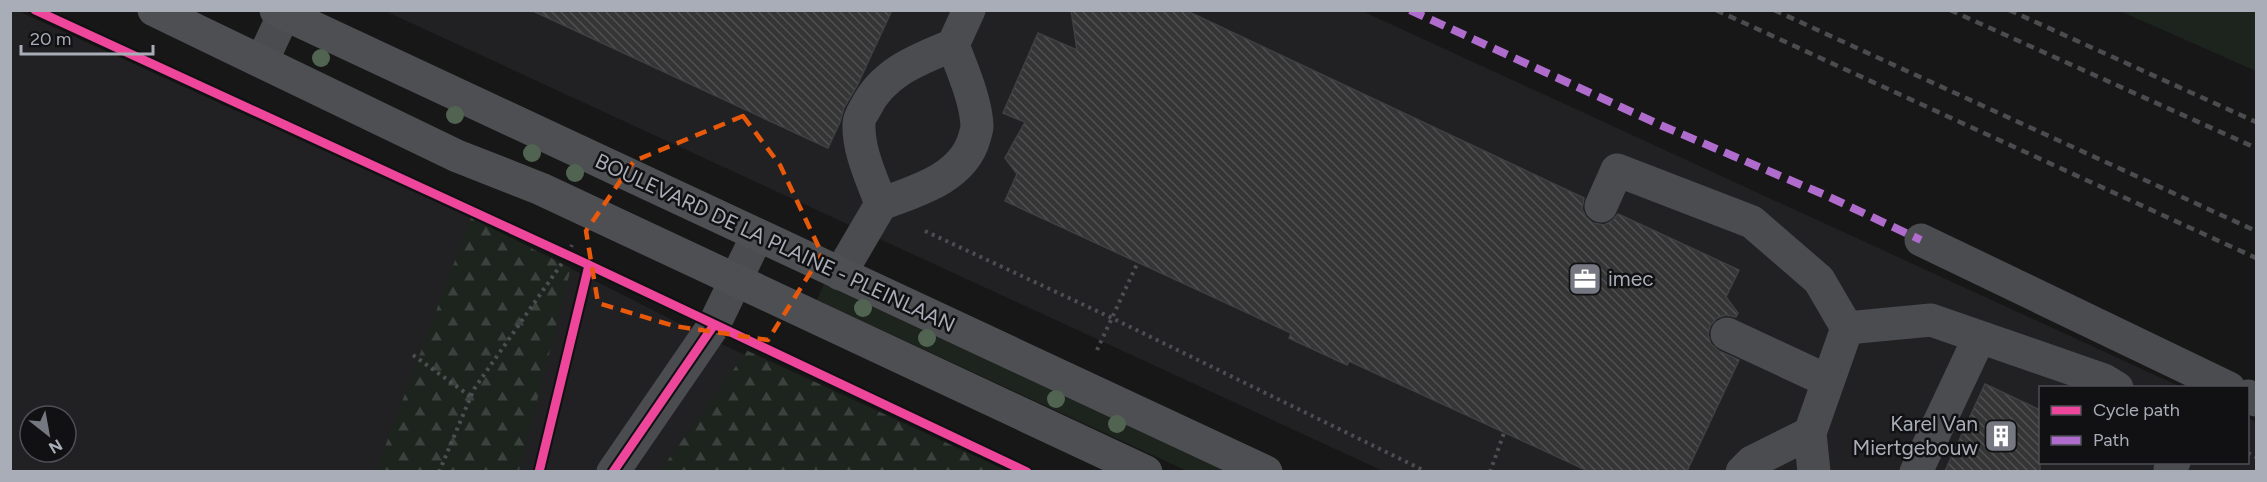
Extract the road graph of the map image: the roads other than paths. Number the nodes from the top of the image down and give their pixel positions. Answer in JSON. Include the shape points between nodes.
{"nodes":[{"id":1,"x":153,"y":10,"type":"edge"},
{"id":2,"x":969,"y":10,"type":"edge"},
{"id":3,"x":280,"y":12,"type":"edge"},
{"id":4,"x":954,"y":45,"type":"junction"},
{"id":5,"x":261,"y":61,"type":"junction"},
{"id":6,"x":880,"y":206,"type":"junction"},
{"id":7,"x":1601,"y":206,"type":"dead end"},
{"id":8,"x":757,"y":236,"type":"junction"},
{"id":9,"x":1921,"y":240,"type":"dead end"},
{"id":10,"x":840,"y":273,"type":"junction"},
{"id":11,"x":735,"y":281,"type":"junction"},
{"id":12,"x":1847,"y":328,"type":"junction"},
{"id":13,"x":1727,"y":334,"type":"dead end"},
{"id":14,"x":1979,"y":338,"type":"junction"},
{"id":15,"x":1828,"y":381,"type":"junction"},
{"id":16,"x":2115,"y":386,"type":"edge"},
{"id":17,"x":2227,"y":386,"type":"edge"},
{"id":18,"x":1810,"y":433,"type":"junction"},
{"id":19,"x":613,"y":471,"type":"edge"},
{"id":20,"x":1146,"y":471,"type":"edge"},
{"id":21,"x":1266,"y":471,"type":"edge"},
{"id":22,"x":1742,"y":471,"type":"edge"},
{"id":23,"x":1814,"y":471,"type":"edge"},
{"id":24,"x":1917,"y":471,"type":"edge"}],
"edges":[{"from":1,"to":5,"type":"main road"},
{"from":2,"to":4,"type":"street"},
{"from":3,"to":5,"type":"street","name":"BOULEVARD DE LA PLAINE - PLEINLAAN"},
{"from":3,"to":8,"type":"main road","name":"BOULEVARD DE LA PLAINE - PLEINLAAN"},
{"from":4,"to":6,"type":"street","via":[[920,58],[885,79],[859,121],[860,142]]},
{"from":4,"to":6,"type":"street","via":[[968,83],[977,127],[971,147],[957,168]]},
{"from":5,"to":11,"type":"main road","via":[[457,156],[541,189]]},
{"from":6,"to":10,"type":"street"},
{"from":7,"to":12,"type":"street","via":[[1617,170],[1752,222],[1820,280]]},
{"from":8,"to":10,"type":"main road","name":"BOULEVARD DE LA PLAINE - PLEINLAAN"},
{"from":8,"to":11,"type":"street"},
{"from":9,"to":17,"type":"street"},
{"from":10,"to":21,"type":"main road","name":"BOULEVARD DE LA PLAINE - PLEINLAAN"},
{"from":11,"to":19,"type":"street","via":[[706,337]]},
{"from":11,"to":20,"type":"main road"},
{"from":12,"to":14,"type":"street","via":[[1931,320]]},
{"from":12,"to":15,"type":"street"},
{"from":13,"to":15,"type":"street"},
{"from":14,"to":16,"type":"street"},
{"from":14,"to":24,"type":"street"},
{"from":15,"to":18,"type":"street"},
{"from":18,"to":22,"type":"street"},
{"from":18,"to":23,"type":"street"}]}
